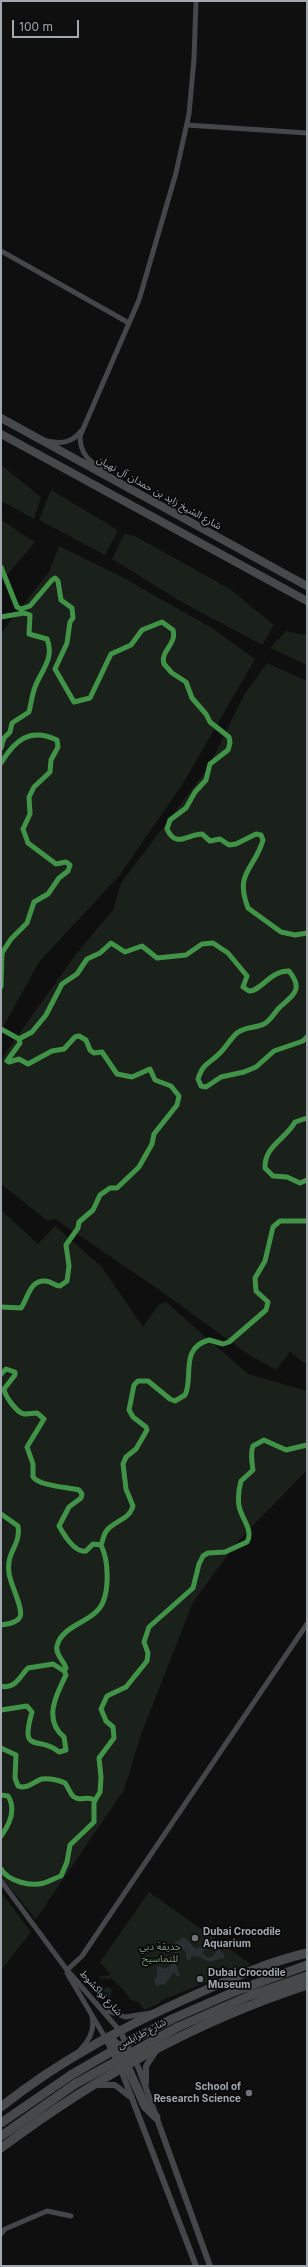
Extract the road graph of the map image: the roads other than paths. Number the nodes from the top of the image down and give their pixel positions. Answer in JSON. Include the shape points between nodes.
{"nodes":[{"id":1,"x":196,"y":1,"type":"edge"},
{"id":2,"x":187,"y":125,"type":"junction"},
{"id":3,"x":307,"y":133,"type":"edge"},
{"id":4,"x":1,"y":251,"type":"edge"},
{"id":5,"x":129,"y":322,"type":"junction"},
{"id":6,"x":1,"y":418,"type":"edge"},
{"id":7,"x":82,"y":430,"type":"junction"},
{"id":8,"x":1,"y":434,"type":"edge"},
{"id":9,"x":40,"y":440,"type":"junction"},
{"id":10,"x":123,"y":485,"type":"junction"},
{"id":11,"x":307,"y":586,"type":"edge"},
{"id":12,"x":307,"y":600,"type":"edge"},
{"id":13,"x":307,"y":1624,"type":"edge"},
{"id":14,"x":1,"y":1881,"type":"edge"},
{"id":15,"x":307,"y":1953,"type":"edge"},
{"id":16,"x":307,"y":1965,"type":"edge"},
{"id":17,"x":67,"y":1970,"type":"junction"},
{"id":18,"x":307,"y":1976,"type":"edge"},
{"id":19,"x":307,"y":1985,"type":"edge"},
{"id":20,"x":100,"y":2006,"type":"junction"},
{"id":21,"x":90,"y":2012,"type":"junction"},
{"id":22,"x":152,"y":2014,"type":"junction"},
{"id":23,"x":120,"y":2031,"type":"junction"},
{"id":24,"x":106,"y":2038,"type":"junction"},
{"id":25,"x":170,"y":2042,"type":"junction"},
{"id":26,"x":74,"y":2055,"type":"junction"},
{"id":27,"x":127,"y":2063,"type":"junction"},
{"id":28,"x":73,"y":2080,"type":"junction"},
{"id":29,"x":87,"y":2088,"type":"junction"},
{"id":30,"x":147,"y":2090,"type":"junction"},
{"id":31,"x":132,"y":2098,"type":"junction"},
{"id":32,"x":1,"y":2107,"type":"edge"},
{"id":33,"x":156,"y":2117,"type":"junction"},
{"id":34,"x":1,"y":2123,"type":"edge"},
{"id":35,"x":1,"y":2136,"type":"edge"},
{"id":36,"x":1,"y":2148,"type":"edge"},
{"id":37,"x":72,"y":2216,"type":"dead end"},
{"id":38,"x":1,"y":2234,"type":"edge"},
{"id":39,"x":196,"y":2266,"type":"edge"},
{"id":40,"x":210,"y":2266,"type":"edge"}],
"edges":[{"from":1,"to":2,"type":"street","via":[[194,59]]},
{"from":2,"to":3,"type":"street"},
{"from":2,"to":5,"type":"street","via":[[150,266]]},
{"from":4,"to":5,"type":"street"},
{"from":5,"to":7,"type":"street"},
{"from":6,"to":9,"type":"highway","name":"شارع الشيخ زايد بن حمدان آل نهيان"},
{"from":7,"to":9,"type":"street","via":[[77,436],[65,442]]},
{"from":7,"to":10,"type":"street","via":[[80,443],[88,460]]},
{"from":8,"to":12,"type":"highway"},
{"from":9,"to":10,"type":"highway","name":"شارع الشيخ زايد بن حمدان آل نهيان"},
{"from":10,"to":11,"type":"highway","name":"شارع الشيخ زايد بن حمدان آل نهيان"},
{"from":13,"to":17,"type":"street","via":[[82,1956]]},
{"from":14,"to":17,"type":"street"},
{"from":15,"to":22,"type":"highway","via":[[252,1970]]},
{"from":16,"to":28,"type":"highway","name":"شارع طرابلس","bridge":true,"via":[[236,1991],[172,2019],[121,2046]]},
{"from":17,"to":20,"type":"street","name":"شارع نواكشوط"},
{"from":17,"to":21,"type":"street","name":"شارع نواكشوط","via":[[70,1980]]},
{"from":18,"to":28,"type":"highway","name":"شارع طرابلس","bridge":true,"via":[[249,1996],[178,2027]]},
{"from":19,"to":25,"type":"highway","via":[[237,2010]]},
{"from":20,"to":22,"type":"street","via":[[113,2014],[125,2017]]},
{"from":20,"to":23,"type":"street","name":"شارع نواكشوط"},
{"from":21,"to":24,"type":"street","name":"شارع نواكشوط"},
{"from":21,"to":26,"type":"street","via":[[93,2025],[91,2036]]},
{"from":22,"to":23,"type":"highway"},
{"from":23,"to":24,"type":"highway"},
{"from":23,"to":27,"type":"street","name":"شارع نواكشوط"},
{"from":24,"to":26,"type":"highway"},
{"from":24,"to":27,"type":"highway","via":[[116,2044]]},
{"from":25,"to":27,"type":"highway"},
{"from":25,"to":30,"type":"street","via":[[149,2059],[146,2070]]},
{"from":26,"to":32,"type":"highway"},
{"from":27,"to":29,"type":"highway"},
{"from":27,"to":30,"type":"street","name":"شارع نواكشوط"},
{"from":27,"to":31,"type":"street","name":"شارع نواكشوط"},
{"from":27,"to":33,"type":"highway","via":[[145,2106]]},
{"from":28,"to":34,"type":"highway","name":"شارع طرابلس"},
{"from":28,"to":35,"type":"highway","name":"شارع طرابلس"},
{"from":29,"to":31,"type":"street","via":[[111,2084]]},
{"from":29,"to":36,"type":"highway"},
{"from":30,"to":33,"type":"street","name":"شارع نواكشوط"},
{"from":31,"to":39,"type":"street","name":"شارع نواكشوط"},
{"from":33,"to":40,"type":"street","name":"شارع نواكشوط"},
{"from":37,"to":38,"type":"street","via":[[47,2211],[4,2229]]}]}
